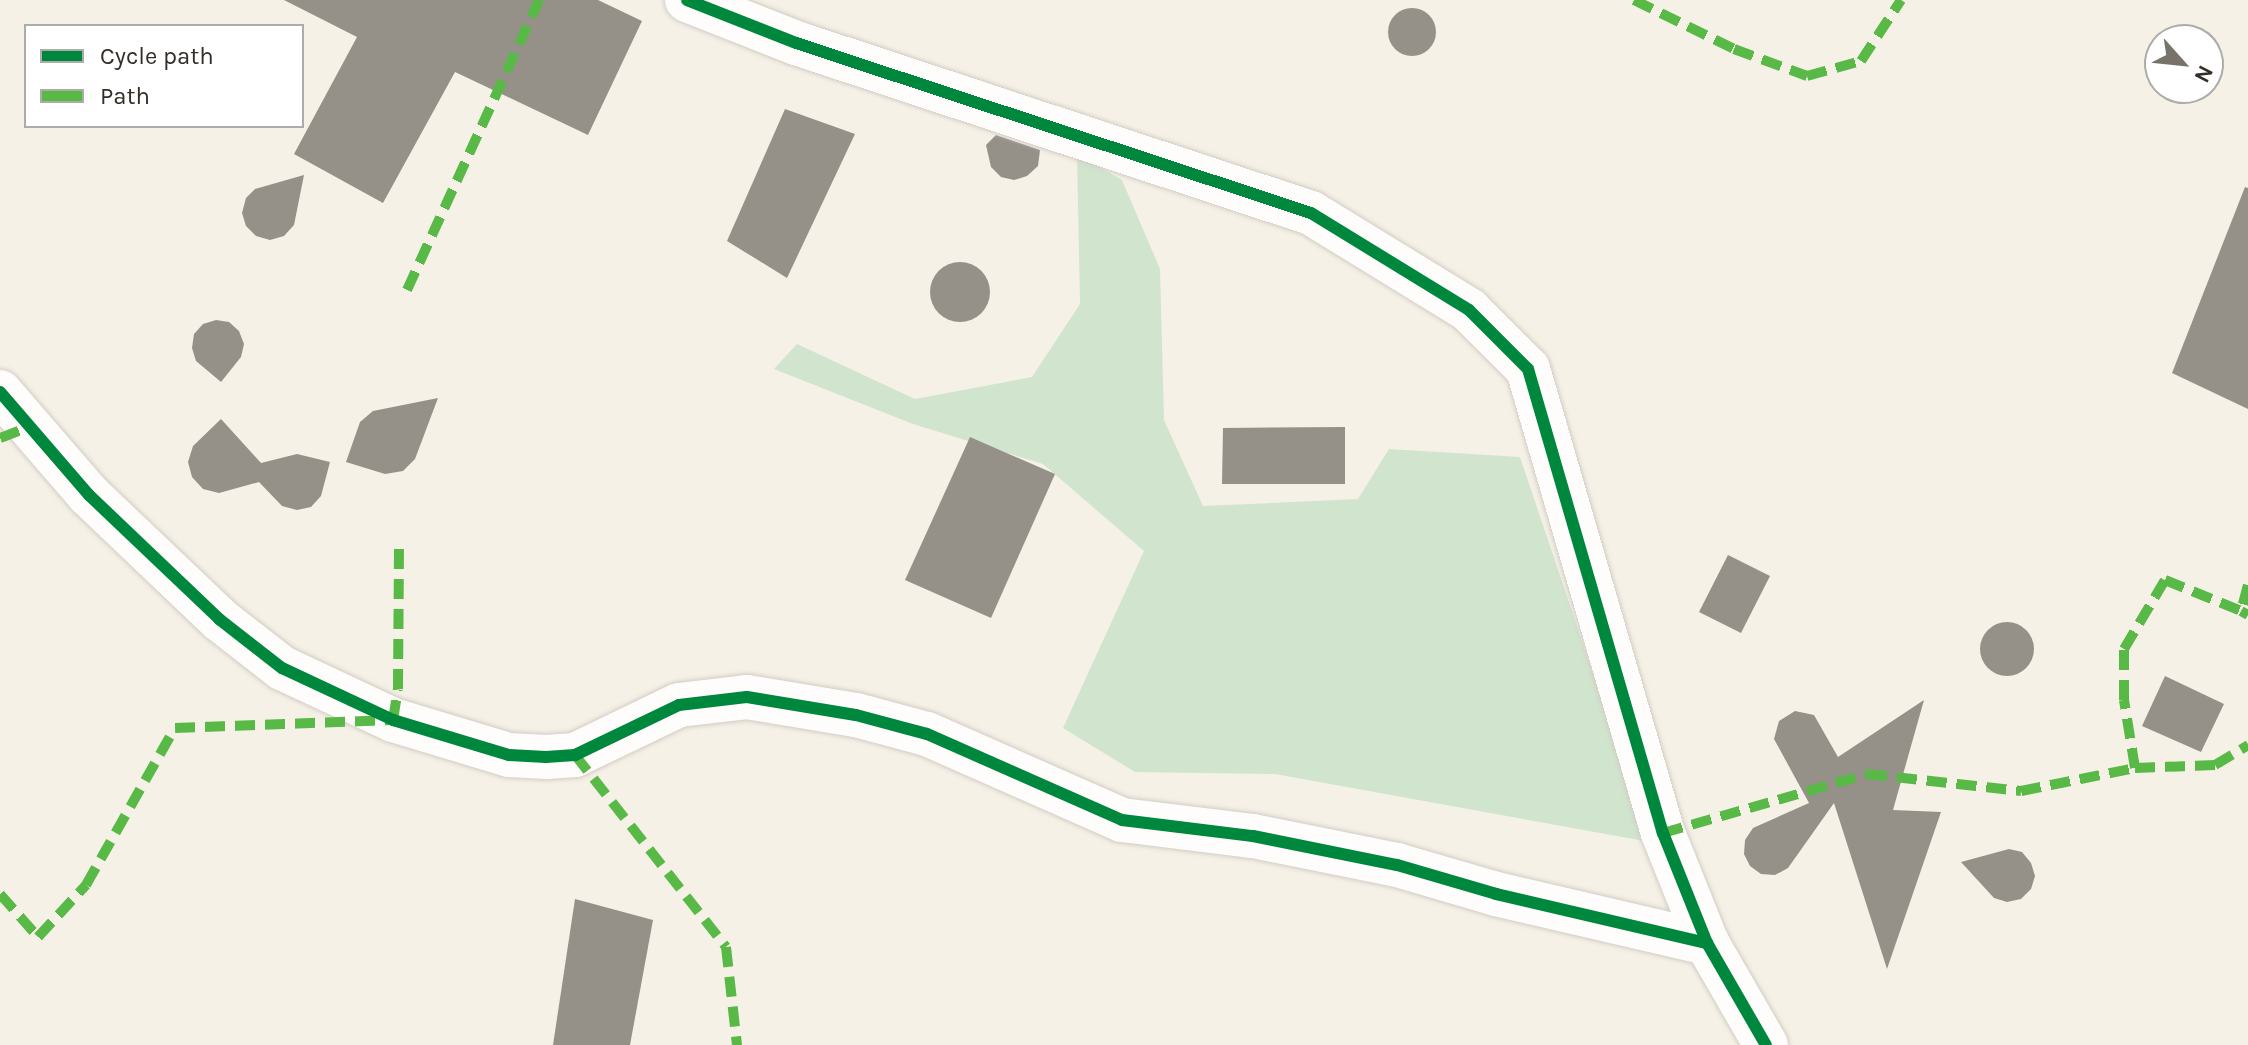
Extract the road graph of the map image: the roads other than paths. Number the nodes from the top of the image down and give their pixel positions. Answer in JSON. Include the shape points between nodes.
{"nodes":[{"id":1,"x":687,"y":0,"type":"edge"},
{"id":2,"x":0,"y":392,"type":"edge"},
{"id":3,"x":1707,"y":943,"type":"junction"},
{"id":4,"x":1766,"y":1045,"type":"edge"}],
"edges":[{"from":1,"to":3,"type":"street","via":[[796,43],[1311,213],[1469,310],[1528,369],[1663,833]]},
{"from":2,"to":3,"type":"street","via":[[89,495],[219,619],[282,668],[340,698],[450,738],[509,755],[575,755],[679,705],[747,697],[804,704],[927,734],[1122,820],[1253,836],[1397,865]]},
{"from":3,"to":4,"type":"street"}]}
